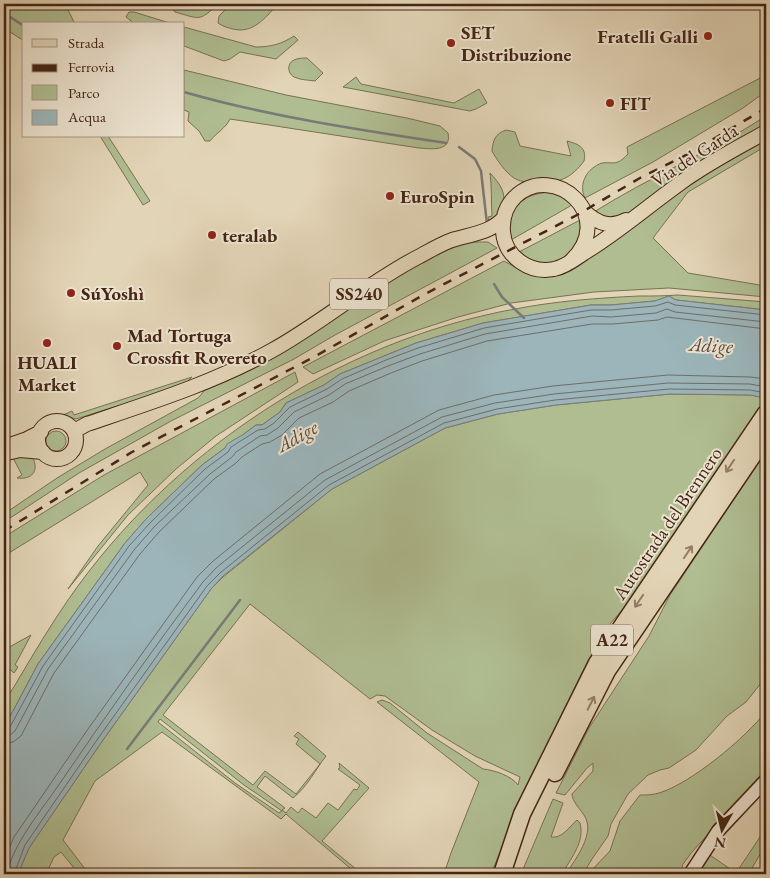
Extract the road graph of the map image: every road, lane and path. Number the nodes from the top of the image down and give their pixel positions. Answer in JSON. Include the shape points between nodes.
{"nodes":[{"id":1,"x":766,"y":132,"type":"edge"},
{"id":2,"x":586,"y":212,"type":"junction"},
{"id":3,"x":642,"y":212,"type":"junction"},
{"id":4,"x":504,"y":218,"type":"junction"},
{"id":5,"x":461,"y":238,"type":"junction"},
{"id":6,"x":507,"y":246,"type":"junction"},
{"id":7,"x":570,"y":262,"type":"junction"},
{"id":8,"x":763,"y":425,"type":"edge"},
{"id":9,"x":74,"y":431,"type":"junction"},
{"id":10,"x":40,"y":432,"type":"junction"},
{"id":11,"x":4,"y":447,"type":"edge"},
{"id":12,"x":43,"y":452,"type":"junction"},
{"id":13,"x":4,"y":454,"type":"edge"},
{"id":14,"x":766,"y":780,"type":"edge"},
{"id":15,"x":502,"y":874,"type":"edge"},
{"id":16,"x":512,"y":874,"type":"edge"},
{"id":17,"x":690,"y":874,"type":"edge"}],
"edges":[{"from":1,"to":3,"type":"main road","name":"Via del Garda","via":[[721,157]]},
{"from":2,"to":3,"type":"main road","name":"Via del Garda","via":[[600,223],[612,225]]},
{"from":2,"to":4,"type":"main road","name":"Via del Garda","via":[[567,192],[543,185],[515,198]]},
{"from":2,"to":7,"type":"main road","via":[[585,243]]},
{"from":3,"to":7,"type":"main road","name":"Via del Garda"},
{"from":4,"to":5,"type":"main road","name":"Via del Garda","via":[[490,229]]},
{"from":4,"to":6,"type":"main road","via":[[503,234]]},
{"from":5,"to":6,"type":"main road","name":"Via del Garda","via":[[492,238]]},
{"from":5,"to":9,"type":"main road","name":"Via del Garda","number":"SS240","via":[[414,259],[259,358],[208,381]]},
{"from":6,"to":7,"type":"main road","name":"Via del Garda","via":[[519,261],[535,269],[553,269]]},
{"from":8,"to":15,"type":"highway","name":"Autostrada del Brennero","number":"A22","one_way":true,"via":[[597,663],[522,814]]},
{"from":16,"to":8,"type":"highway","name":"Autostrada del Brennero","number":"A22","one_way":true,"via":[[530,822],[607,671]]},
{"from":9,"to":10,"type":"main road","via":[[57,422],[48,424]]},
{"from":9,"to":12,"type":"main road","via":[[74,448],[66,457],[55,459]]},
{"from":10,"to":11,"type":"main road"},
{"from":10,"to":12,"type":"main road","via":[[38,442]]},
{"from":12,"to":13,"type":"main road","via":[[20,450]]},
{"from":14,"to":17,"type":"main road","via":[[718,831]]}]}
